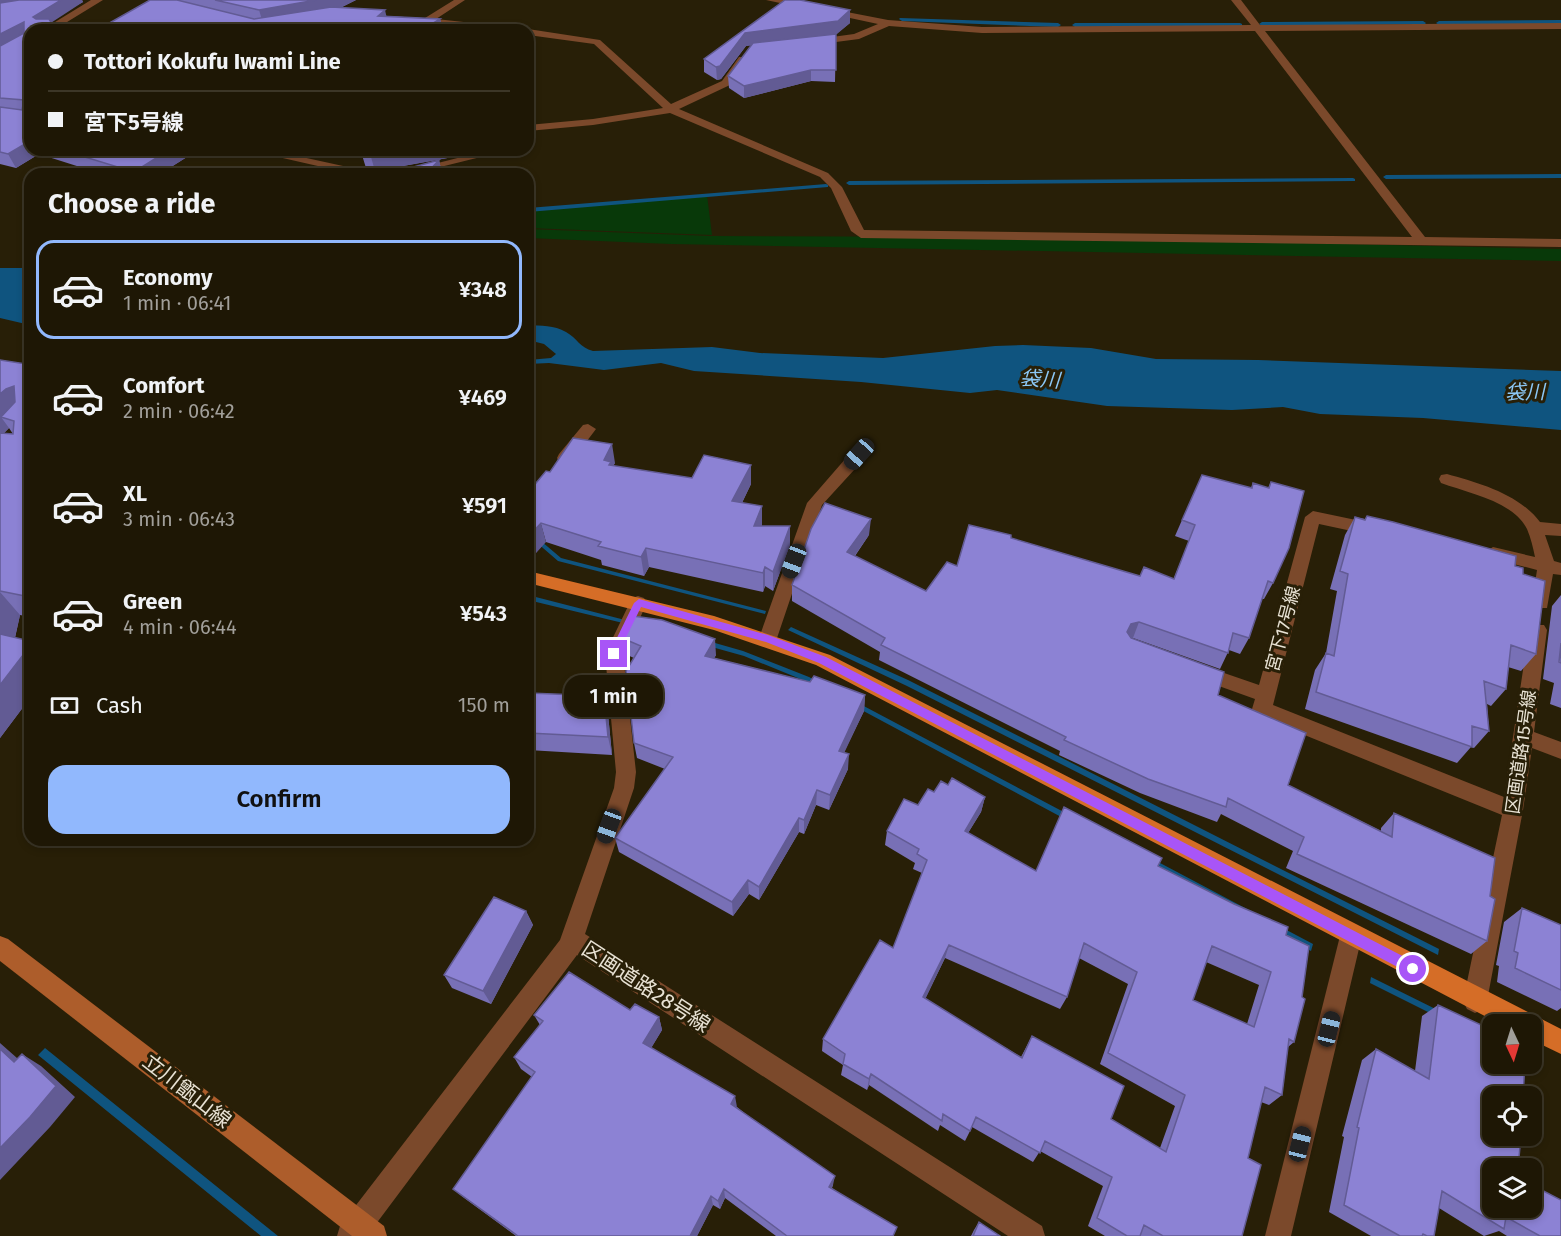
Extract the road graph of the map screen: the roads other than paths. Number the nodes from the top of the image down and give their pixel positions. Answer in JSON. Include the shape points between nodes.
{"nodes":[{"id":1,"x":98,"y":0,"type":"edge"},
{"id":2,"x":460,"y":0,"type":"edge"},
{"id":3,"x":771,"y":0,"type":"edge"},
{"id":4,"x":1236,"y":0,"type":"edge"},
{"id":5,"x":407,"y":20,"type":"edge"},
{"id":6,"x":428,"y":20,"type":"junction"},
{"id":7,"x":888,"y":23,"type":"junction"},
{"id":8,"x":57,"y":24,"type":"edge"},
{"id":9,"x":461,"y":24,"type":"edge"},
{"id":10,"x":1561,"y":26,"type":"edge"},
{"id":11,"x":1257,"y":28,"type":"junction"},
{"id":12,"x":534,"y":33,"type":"edge"},
{"id":13,"x":797,"y":43,"type":"edge"},
{"id":14,"x":749,"y":50,"type":"edge"},
{"id":15,"x":670,"y":110,"type":"junction"},
{"id":16,"x":534,"y":126,"type":"edge"},
{"id":17,"x":283,"y":156,"type":"edge"},
{"id":18,"x":479,"y":156,"type":"edge"},
{"id":19,"x":341,"y":168,"type":"edge"},
{"id":20,"x":430,"y":168,"type":"edge"},
{"id":21,"x":1421,"y":241,"type":"junction"},
{"id":22,"x":1561,"y":243,"type":"edge"},
{"id":23,"x":588,"y":429,"type":"dead end"},
{"id":24,"x":859,"y":454,"type":"dead end"},
{"id":25,"x":558,"y":466,"type":"edge"},
{"id":26,"x":1447,"y":479,"type":"dead end"},
{"id":27,"x":1535,"y":528,"type":"junction"},
{"id":28,"x":1561,"y":530,"type":"edge"},
{"id":29,"x":1395,"y":534,"type":"edge"},
{"id":30,"x":1476,"y":550,"type":"edge"},
{"id":31,"x":1553,"y":567,"type":"edge"},
{"id":32,"x":534,"y":578,"type":"edge"},
{"id":33,"x":639,"y":603,"type":"junction"},
{"id":34,"x":768,"y":639,"type":"junction"},
{"id":35,"x":1176,"y":663,"type":"edge"},
{"id":36,"x":1266,"y":695,"type":"junction"},
{"id":37,"x":1525,"y":736,"type":"junction"},
{"id":38,"x":1561,"y":751,"type":"edge"},
{"id":39,"x":1513,"y":810,"type":"junction"},
{"id":40,"x":1351,"y":936,"type":"junction"},
{"id":41,"x":572,"y":939,"type":"junction"},
{"id":42,"x":0,"y":947,"type":"edge"},
{"id":43,"x":1475,"y":1001,"type":"junction"},
{"id":44,"x":1503,"y":1014,"type":"edge"},
{"id":45,"x":1542,"y":1033,"type":"edge"},
{"id":46,"x":1561,"y":1042,"type":"edge"},
{"id":47,"x":361,"y":1232,"type":"edge"},
{"id":48,"x":1032,"y":1236,"type":"edge"},
{"id":49,"x":1278,"y":1236,"type":"edge"}],
"edges":[{"from":1,"to":8,"type":"street"},
{"from":2,"to":6,"type":"street"},
{"from":3,"to":7,"type":"street"},
{"from":4,"to":11,"type":"street"},
{"from":5,"to":6,"type":"street"},
{"from":6,"to":9,"type":"street"},
{"from":7,"to":11,"type":"street","via":[[982,30]]},
{"from":7,"to":13,"type":"street","via":[[856,37]]},
{"from":10,"to":11,"type":"street"},
{"from":11,"to":21,"type":"street"},
{"from":12,"to":15,"type":"street","via":[[597,42]]},
{"from":14,"to":15,"type":"street","via":[[726,83]]},
{"from":15,"to":16,"type":"street"},
{"from":15,"to":21,"type":"street","via":[[824,175],[837,187],[861,234]]},
{"from":17,"to":19,"type":"street"},
{"from":18,"to":20,"type":"street"},
{"from":21,"to":22,"type":"street"},
{"from":23,"to":25,"type":"street"},
{"from":24,"to":34,"type":"street","via":[[816,503]]},
{"from":26,"to":27,"type":"street","via":[[1506,502],[1528,516]]},
{"from":27,"to":28,"type":"street"},
{"from":27,"to":31,"type":"street","name":"区画道路15号線"},
{"from":29,"to":36,"type":"street","name":"宮下17号線","via":[[1313,517]]},
{"from":30,"to":31,"type":"street"},
{"from":31,"to":37,"type":"street","name":"区画道路15号線"},
{"from":32,"to":33,"type":"main road"},
{"from":33,"to":34,"type":"main road"},
{"from":33,"to":41,"type":"street","via":[[614,654],[626,772],[624,788]]},
{"from":34,"to":40,"type":"main road","via":[[823,660]]},
{"from":35,"to":36,"type":"street"},
{"from":36,"to":39,"type":"street","name":"宮下17号線","via":[[1262,709]]},
{"from":37,"to":38,"type":"street"},
{"from":37,"to":39,"type":"street","name":"区画道路15号線"},
{"from":39,"to":43,"type":"street","name":"区画道路15号線"},
{"from":40,"to":43,"type":"main road"},
{"from":40,"to":49,"type":"street"},
{"from":41,"to":47,"type":"street","name":"区画道路28号線"},
{"from":41,"to":48,"type":"street","name":"区画道路28号線"},
{"from":42,"to":47,"type":"street","name":"立川甑山線"},
{"from":43,"to":44,"type":"main road"},
{"from":45,"to":46,"type":"main road"}]}
